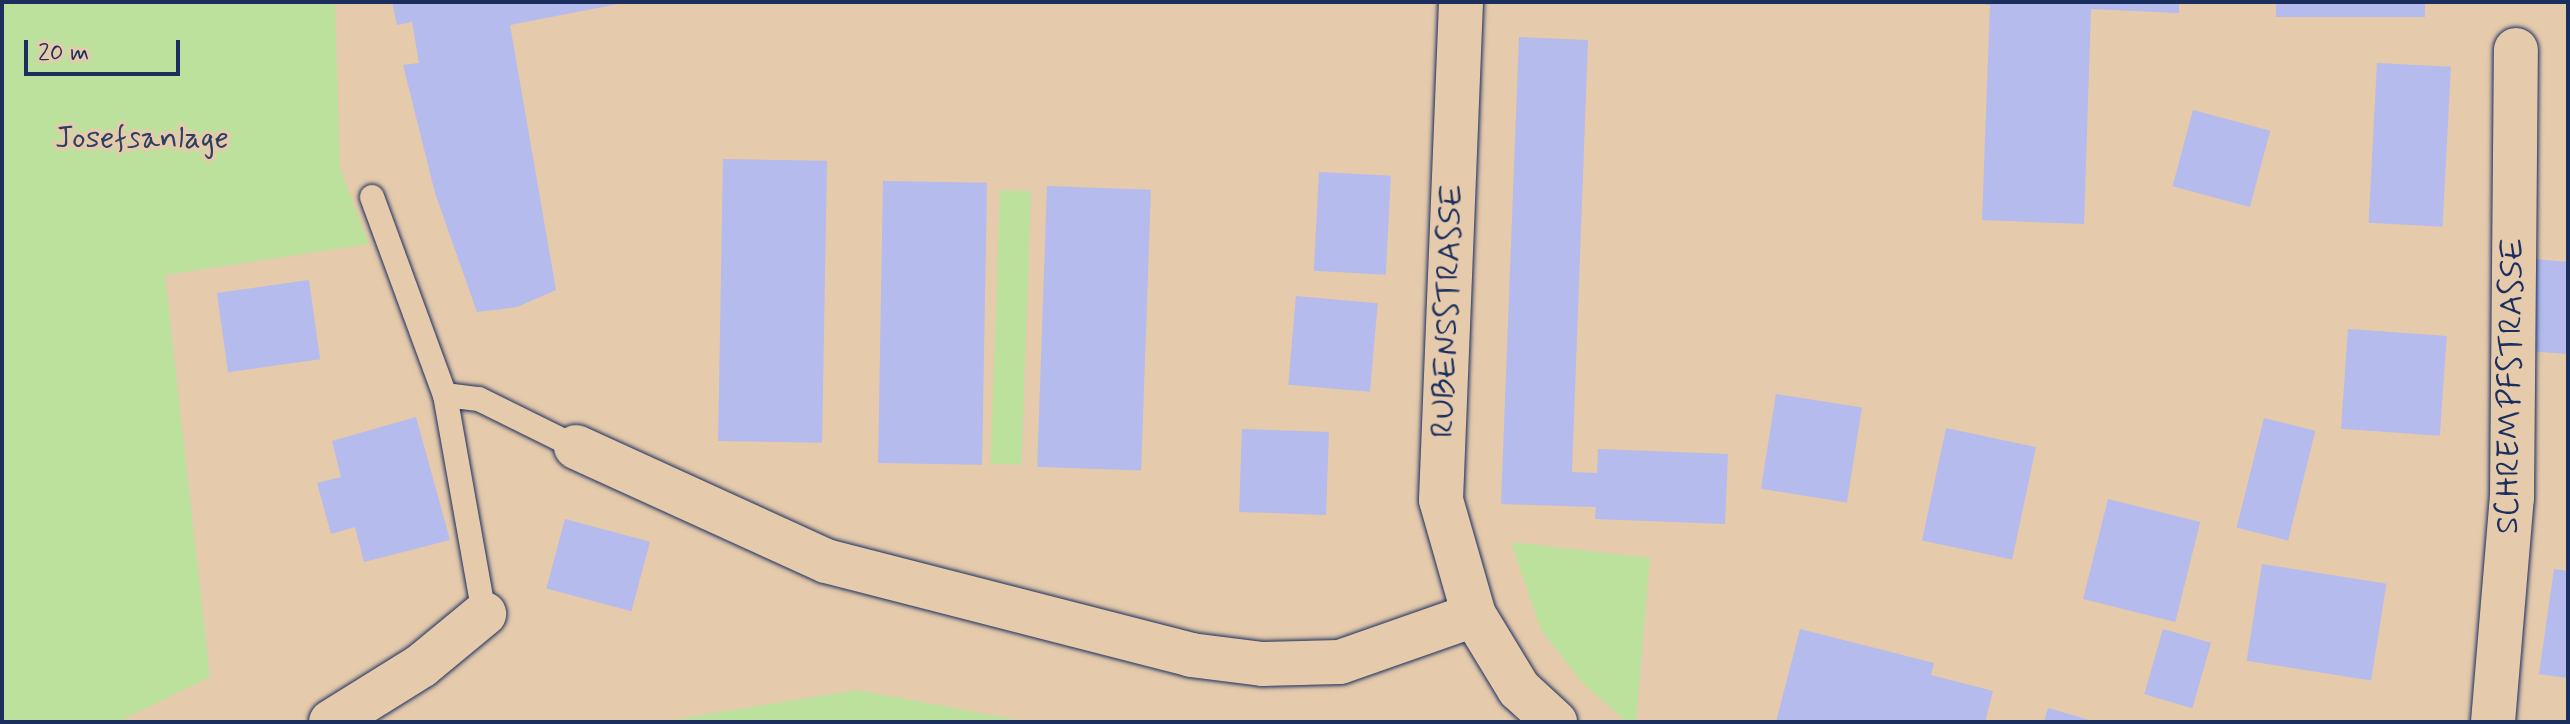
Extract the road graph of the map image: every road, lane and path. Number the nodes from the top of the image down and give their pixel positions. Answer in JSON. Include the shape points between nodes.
{"nodes":[{"id":1,"x":1461,"y":2,"type":"edge"},
{"id":2,"x":2516,"y":50,"type":"dead end"},
{"id":3,"x":372,"y":197,"type":"dead end"},
{"id":4,"x":445,"y":395,"type":"junction"},
{"id":5,"x":576,"y":447,"type":"joint"},
{"id":6,"x":484,"y":614,"type":"joint"},
{"id":7,"x":1474,"y":615,"type":"junction"},
{"id":8,"x":331,"y":722,"type":"edge"},
{"id":9,"x":1555,"y":722,"type":"edge"},
{"id":10,"x":2493,"y":722,"type":"edge"}],
"edges":[{"from":1,"to":7,"type":"street","name":"RUBENSSTRASSE","via":[[1441,500]]},
{"from":2,"to":10,"type":"street","name":"SCHREMPFSTRASSE","via":[[2512,498]]},
{"from":3,"to":4,"type":"lane"},
{"from":4,"to":5,"type":"lane","via":[[479,399]]},
{"from":4,"to":6,"type":"lane"},
{"from":5,"to":7,"type":"street","via":[[826,561],[1191,655],[1262,664],[1340,662]]},
{"from":6,"to":8,"type":"street","via":[[421,666]]},
{"from":7,"to":9,"type":"street","name":"RUBENSSTRASSE","via":[[1519,689]]}]}
